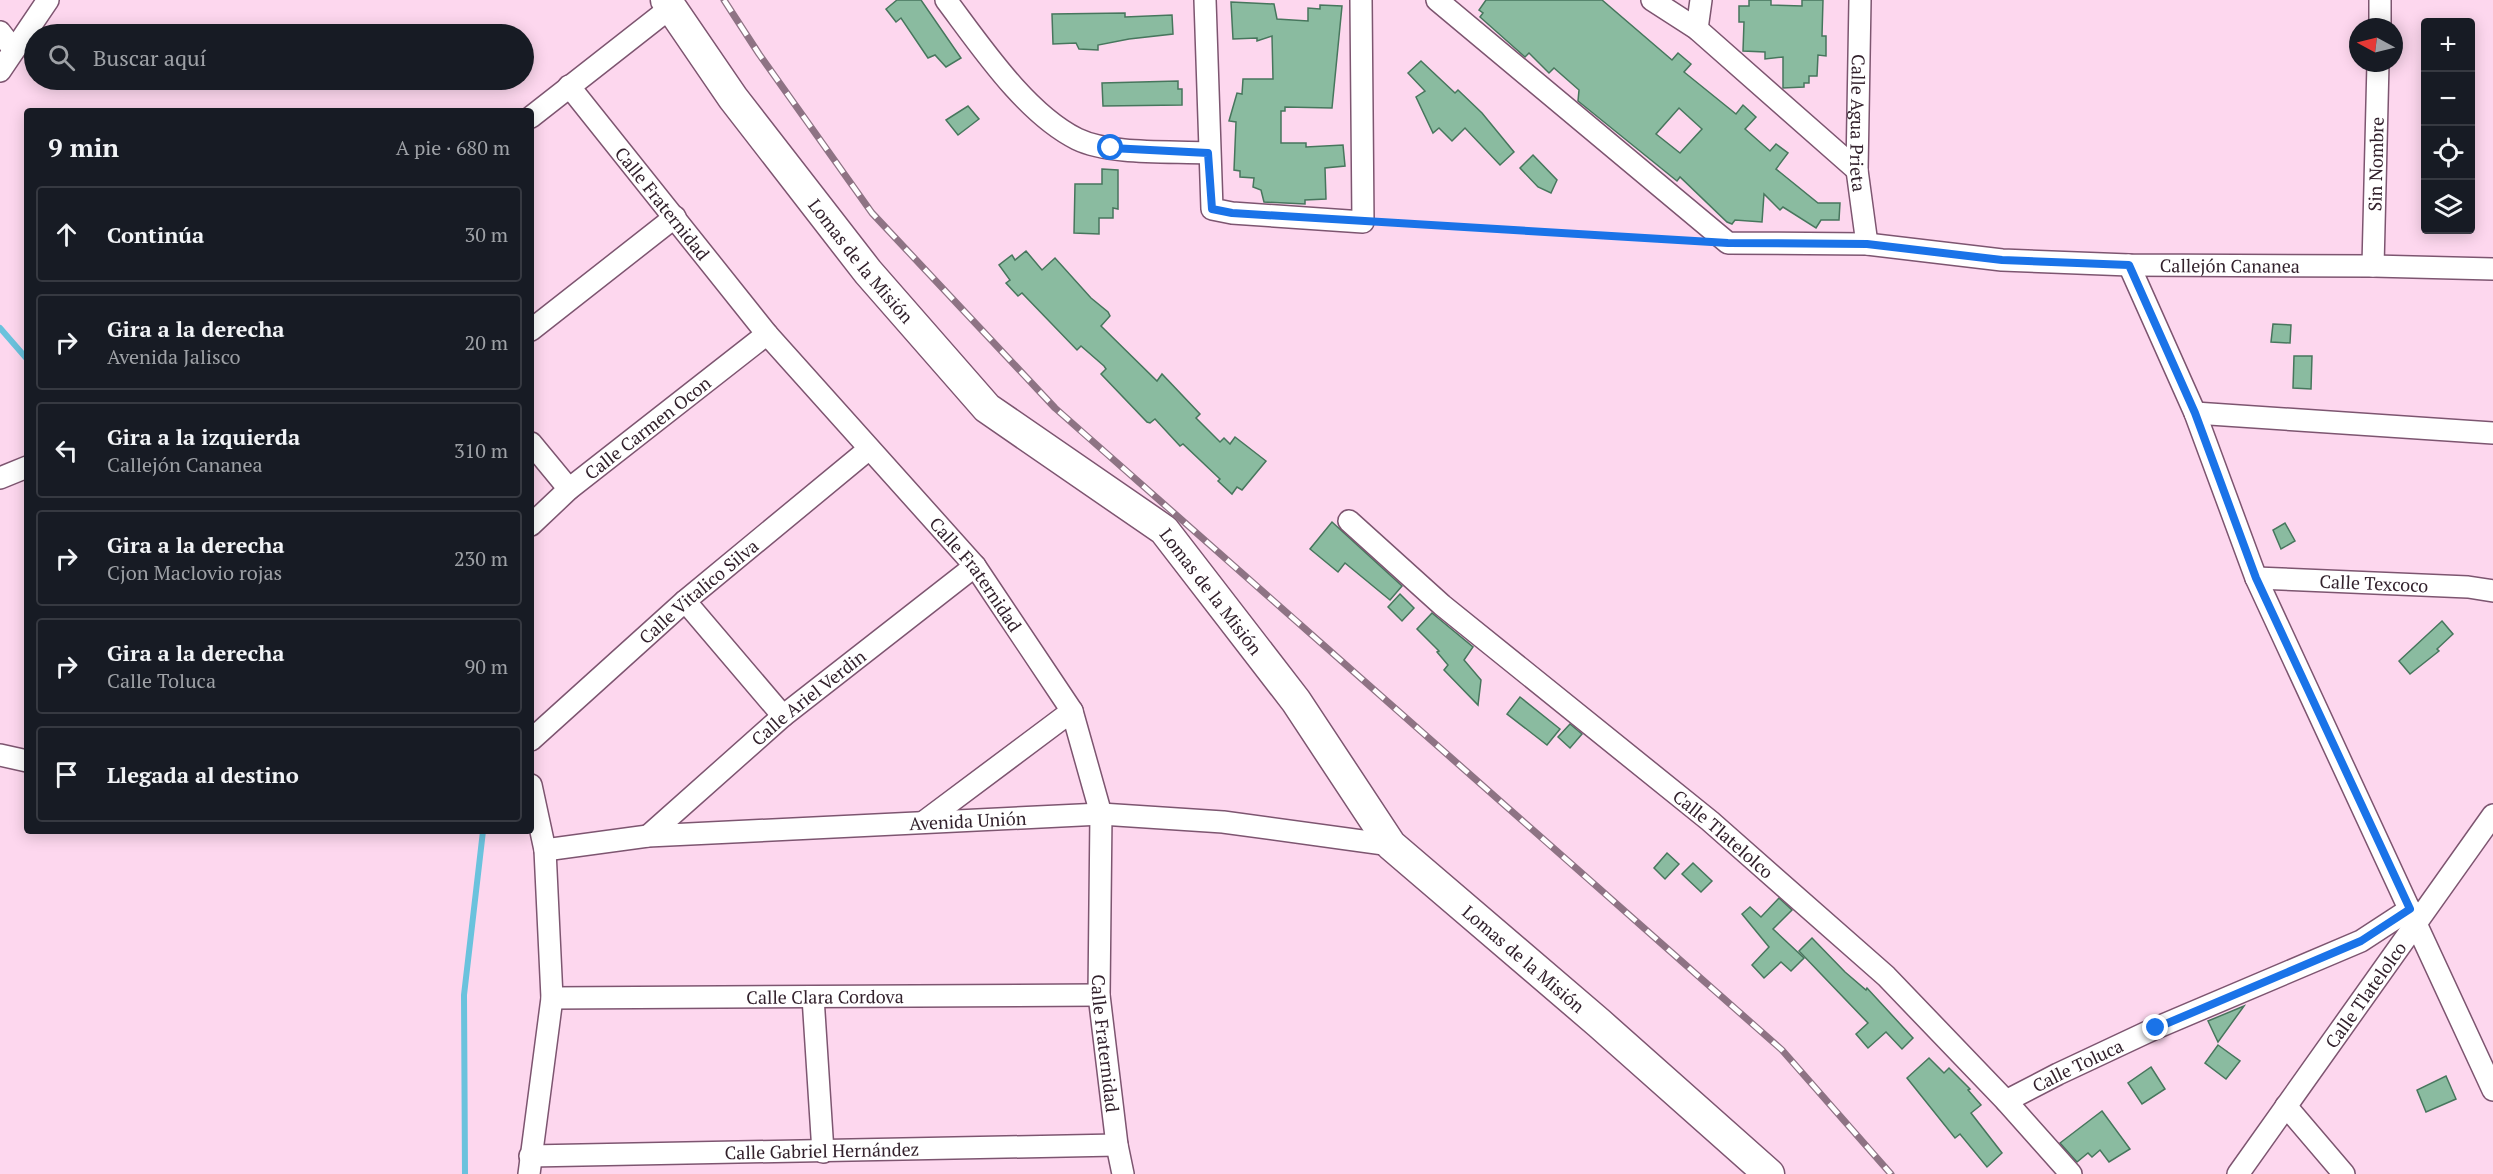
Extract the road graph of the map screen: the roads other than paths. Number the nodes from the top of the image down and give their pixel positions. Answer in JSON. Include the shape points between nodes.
{"nodes":[{"id":1,"x":48,"y":0,"type":"edge"},
{"id":2,"x":946,"y":0,"type":"edge"},
{"id":3,"x":1205,"y":0,"type":"edge"},
{"id":4,"x":1361,"y":0,"type":"edge"},
{"id":5,"x":1437,"y":0,"type":"edge"},
{"id":6,"x":1652,"y":0,"type":"edge"},
{"id":7,"x":1701,"y":0,"type":"edge"},
{"id":8,"x":1860,"y":0,"type":"edge"},
{"id":9,"x":2380,"y":0,"type":"edge"},
{"id":10,"x":668,"y":4,"type":"edge"},
{"id":11,"x":2379,"y":18,"type":"edge"},
{"id":12,"x":32,"y":24,"type":"edge"},
{"id":13,"x":1697,"y":29,"type":"junction"},
{"id":14,"x":0,"y":32,"type":"edge"},
{"id":15,"x":24,"y":35,"type":"edge"},
{"id":16,"x":14,"y":50,"type":"junction"},
{"id":17,"x":0,"y":71,"type":"edge"},
{"id":18,"x":2379,"y":72,"type":"edge"},
{"id":19,"x":569,"y":86,"type":"junction"},
{"id":20,"x":534,"y":115,"type":"edge"},
{"id":21,"x":1208,"y":153,"type":"junction"},
{"id":22,"x":1857,"y":170,"type":"junction"},
{"id":23,"x":675,"y":217,"type":"junction"},
{"id":24,"x":1867,"y":244,"type":"junction"},
{"id":25,"x":2129,"y":265,"type":"junction"},
{"id":26,"x":2373,"y":266,"type":"junction"},
{"id":27,"x":2493,"y":269,"type":"edge"},
{"id":28,"x":534,"y":328,"type":"edge"},
{"id":29,"x":767,"y":334,"type":"junction"},
{"id":30,"x":2195,"y":413,"type":"junction"},
{"id":31,"x":2493,"y":433,"type":"edge"},
{"id":32,"x":534,"y":447,"type":"edge"},
{"id":33,"x":869,"y":449,"type":"junction"},
{"id":34,"x":24,"y":468,"type":"edge"},
{"id":35,"x":0,"y":478,"type":"edge"},
{"id":36,"x":569,"y":489,"type":"junction"},
{"id":37,"x":1349,"y":520,"type":"dead end"},
{"id":38,"x":534,"y":522,"type":"edge"},
{"id":39,"x":975,"y":566,"type":"junction"},
{"id":40,"x":2256,"y":578,"type":"junction"},
{"id":41,"x":2493,"y":591,"type":"edge"},
{"id":42,"x":685,"y":602,"type":"junction"},
{"id":43,"x":1072,"y":711,"type":"junction"},
{"id":44,"x":783,"y":716,"type":"junction"},
{"id":45,"x":534,"y":737,"type":"edge"},
{"id":46,"x":0,"y":755,"type":"edge"},
{"id":47,"x":24,"y":760,"type":"edge"},
{"id":48,"x":534,"y":799,"type":"edge"},
{"id":49,"x":1101,"y":814,"type":"junction"},
{"id":50,"x":2493,"y":815,"type":"edge"},
{"id":51,"x":925,"y":821,"type":"junction"},
{"id":52,"x":648,"y":836,"type":"junction"},
{"id":53,"x":1391,"y":845,"type":"junction"},
{"id":54,"x":545,"y":850,"type":"junction"},
{"id":55,"x":2413,"y":916,"type":"junction"},
{"id":56,"x":1099,"y":994,"type":"junction"},
{"id":57,"x":813,"y":997,"type":"junction"},
{"id":58,"x":552,"y":998,"type":"junction"},
{"id":59,"x":2483,"y":1046,"type":"edge"},
{"id":60,"x":2493,"y":1090,"type":"edge"},
{"id":61,"x":2006,"y":1101,"type":"junction"},
{"id":62,"x":2286,"y":1106,"type":"junction"},
{"id":63,"x":1117,"y":1145,"type":"junction"},
{"id":64,"x":823,"y":1152,"type":"junction"},
{"id":65,"x":529,"y":1165,"type":"edge"},
{"id":66,"x":1123,"y":1174,"type":"edge"},
{"id":67,"x":1769,"y":1174,"type":"edge"},
{"id":68,"x":2071,"y":1174,"type":"edge"},
{"id":69,"x":2238,"y":1174,"type":"edge"},
{"id":70,"x":2344,"y":1174,"type":"edge"}],
"edges":[{"from":1,"to":12,"type":"street"},
{"from":2,"to":21,"type":"street","via":[[992,62],[1045,117],[1078,139],[1111,148]]},
{"from":3,"to":21,"type":"street"},
{"from":4,"to":21,"type":"street","via":[[1363,222],[1212,209]]},
{"from":5,"to":24,"type":"street","name":"Callejón Cananea","via":[[1728,243]]},
{"from":6,"to":13,"type":"street"},
{"from":7,"to":13,"type":"street"},
{"from":8,"to":22,"type":"street","name":"Calle Agua Prieta"},
{"from":9,"to":11,"type":"street"},
{"from":10,"to":19,"type":"street"},
{"from":10,"to":53,"type":"street","name":"Lomas de la Misión","via":[[733,98],[868,272],[987,408],[1164,530],[1296,701]]},
{"from":13,"to":22,"type":"street"},
{"from":14,"to":16,"type":"street"},
{"from":15,"to":16,"type":"street"},
{"from":16,"to":17,"type":"street"},
{"from":18,"to":26,"type":"street","name":"Sin Nombre"},
{"from":19,"to":20,"type":"street"},
{"from":19,"to":23,"type":"street","name":"Calle Fraternidad"},
{"from":22,"to":24,"type":"street","name":"Calle Agua Prieta"},
{"from":23,"to":28,"type":"street"},
{"from":23,"to":29,"type":"street","name":"Calle Fraternidad"},
{"from":24,"to":25,"type":"street","name":"Callejón Cananea","via":[[2002,260]]},
{"from":25,"to":26,"type":"street","name":"Callejón Cananea"},
{"from":25,"to":30,"type":"street"},
{"from":26,"to":27,"type":"street","name":"Callejón Cananea"},
{"from":29,"to":33,"type":"street","name":"Calle Fraternidad"},
{"from":29,"to":36,"type":"street","name":"Calle Carmen Ocon"},
{"from":30,"to":31,"type":"street"},
{"from":30,"to":40,"type":"street"},
{"from":32,"to":36,"type":"street"},
{"from":33,"to":39,"type":"street","name":"Calle Fraternidad"},
{"from":33,"to":42,"type":"street","name":"Calle Vitalico Silva"},
{"from":34,"to":35,"type":"street"},
{"from":36,"to":38,"type":"street","name":"Calle Carmen Ocon"},
{"from":37,"to":61,"type":"street","name":"Calle Tlatelolco","via":[[1442,605],[1710,821],[1886,976]]},
{"from":39,"to":43,"type":"street","name":"Calle Fraternidad"},
{"from":39,"to":44,"type":"street","name":"Calle Ariel Verdin"},
{"from":40,"to":41,"type":"street","name":"Calle Texcoco","via":[[2468,586]]},
{"from":40,"to":55,"type":"street"},
{"from":42,"to":44,"type":"street"},
{"from":42,"to":45,"type":"street","name":"Calle Vitalico Silva"},
{"from":43,"to":49,"type":"street","name":"Calle Fraternidad"},
{"from":43,"to":51,"type":"street"},
{"from":44,"to":52,"type":"street","name":"Calle Ariel Verdin"},
{"from":46,"to":47,"type":"street"},
{"from":48,"to":54,"type":"street"},
{"from":49,"to":51,"type":"street","name":"Avenida Unión"},
{"from":49,"to":53,"type":"street","name":"Avenida Unión","via":[[1223,822]]},
{"from":49,"to":56,"type":"street","name":"Calle Fraternidad"},
{"from":50,"to":55,"type":"street","name":"Calle Tlatelolco"},
{"from":51,"to":52,"type":"street","name":"Avenida Unión"},
{"from":52,"to":54,"type":"street","name":"Avenida Unión"},
{"from":53,"to":67,"type":"street","name":"Lomas de la Misión"},
{"from":54,"to":58,"type":"street"},
{"from":55,"to":59,"type":"street"},
{"from":55,"to":61,"type":"street","name":"Calle Toluca","via":[[2145,1033]]},
{"from":55,"to":62,"type":"street","name":"Calle Tlatelolco"},
{"from":56,"to":57,"type":"street","name":"Calle Clara Cordova"},
{"from":56,"to":63,"type":"street","name":"Calle Fraternidad"},
{"from":57,"to":58,"type":"street","name":"Calle Clara Cordova"},
{"from":57,"to":64,"type":"street"},
{"from":58,"to":65,"type":"street"},
{"from":59,"to":60,"type":"street"},
{"from":61,"to":68,"type":"street","name":"Calle Tlatelolco"},
{"from":62,"to":69,"type":"street","name":"Calle Tlatelolco"},
{"from":62,"to":70,"type":"street"},
{"from":63,"to":64,"type":"street","name":"Calle Gabriel Hernández"},
{"from":63,"to":66,"type":"street","name":"Calle Fraternidad"},
{"from":64,"to":65,"type":"street","name":"Calle Gabriel Hernández"}]}
